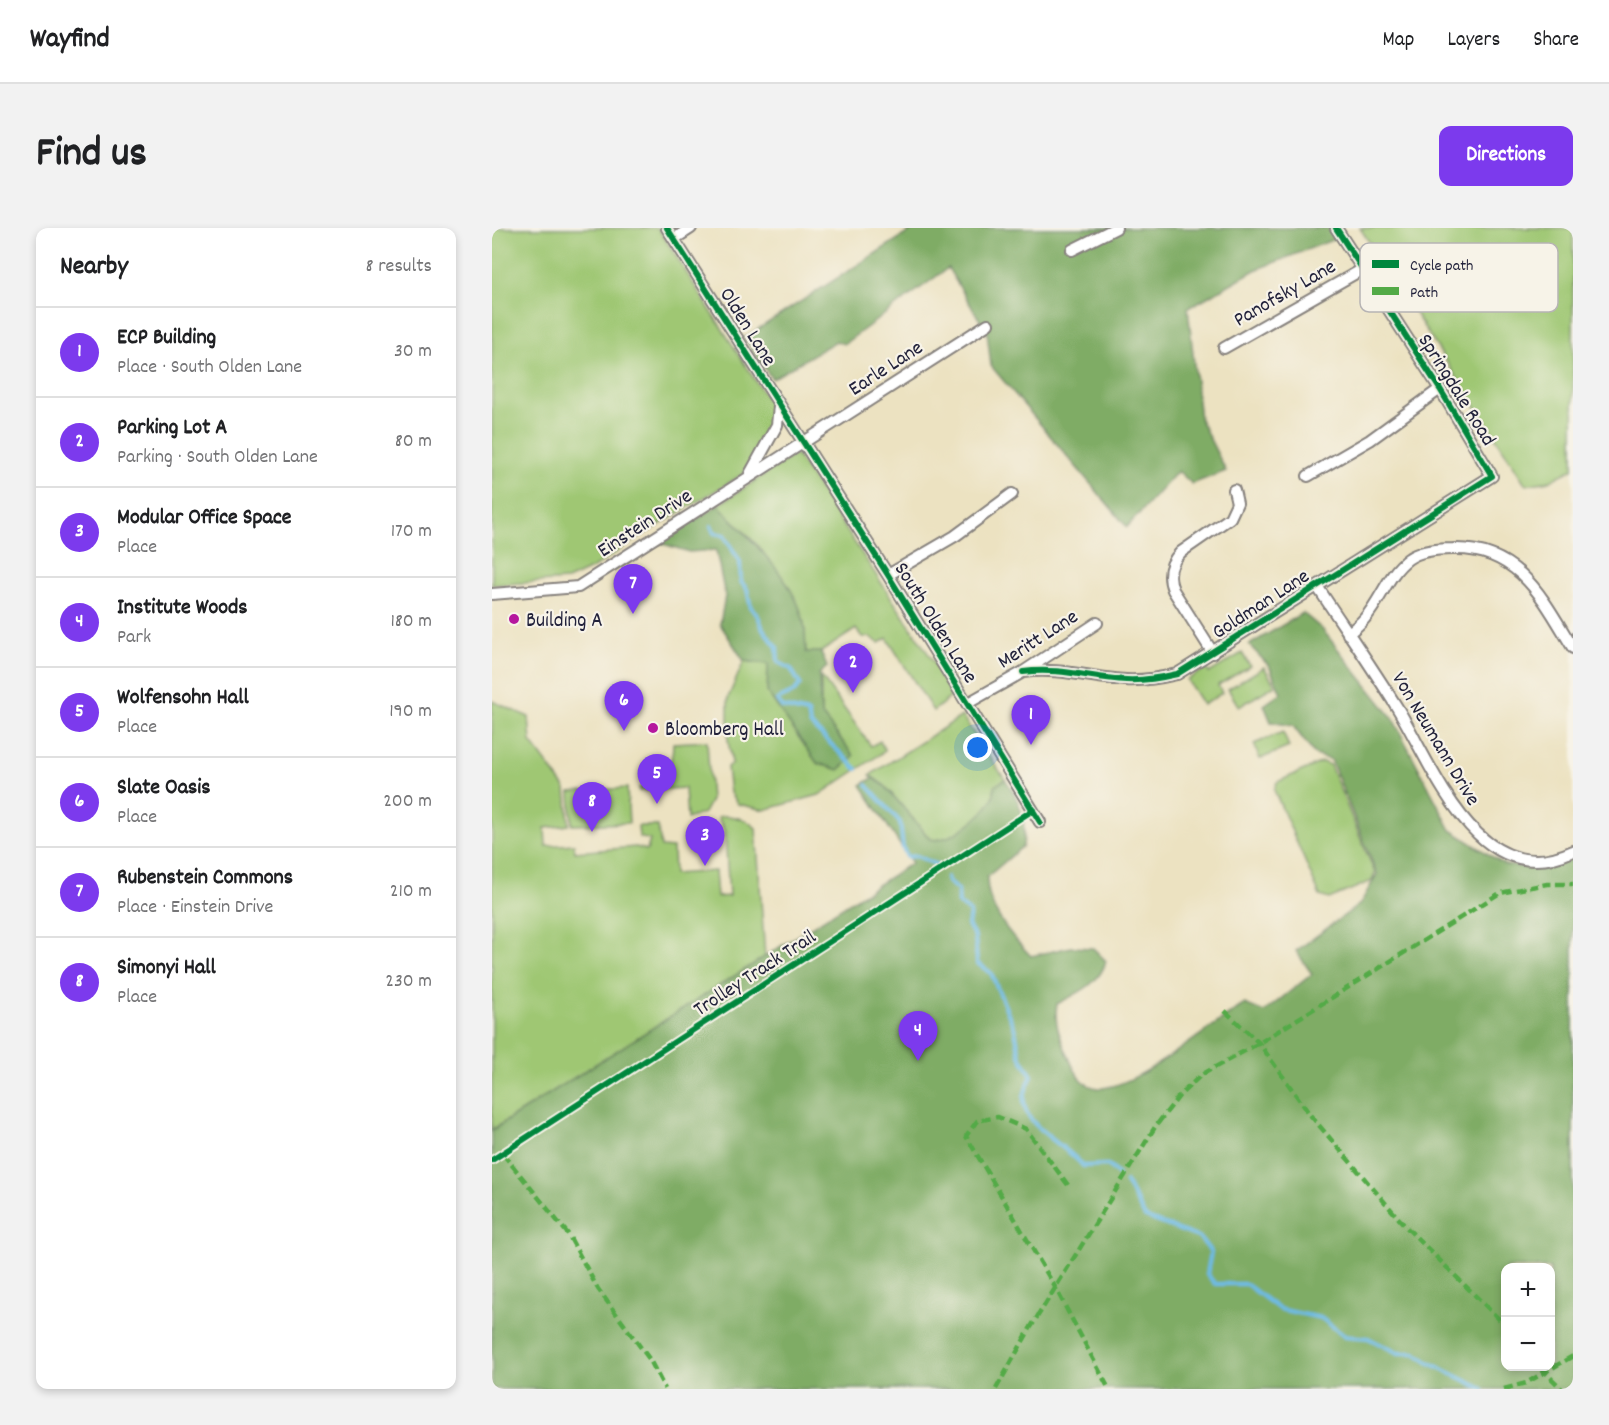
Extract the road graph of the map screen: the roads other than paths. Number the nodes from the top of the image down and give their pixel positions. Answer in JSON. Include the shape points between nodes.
{"nodes":[{"id":1,"x":667,"y":228,"type":"edge"},
{"id":2,"x":691,"y":228,"type":"edge"},
{"id":3,"x":1116,"y":228,"type":"edge"},
{"id":4,"x":1335,"y":228,"type":"edge"},
{"id":5,"x":674,"y":239,"type":"junction"},
{"id":6,"x":1072,"y":250,"type":"dead end"},
{"id":7,"x":1360,"y":265,"type":"edge"},
{"id":8,"x":1360,"y":271,"type":"edge"},
{"id":9,"x":1391,"y":312,"type":"edge"},
{"id":10,"x":988,"y":324,"type":"dead end"},
{"id":11,"x":1224,"y":348,"type":"dead end"},
{"id":12,"x":1440,"y":389,"type":"junction"},
{"id":13,"x":779,"y":406,"type":"junction"},
{"id":14,"x":802,"y":442,"type":"junction"},
{"id":15,"x":1308,"y":476,"type":"dead end"},
{"id":16,"x":1492,"y":476,"type":"joint"},
{"id":17,"x":746,"y":480,"type":"junction"},
{"id":18,"x":1234,"y":490,"type":"dead end"},
{"id":19,"x":1012,"y":494,"type":"dead end"},
{"id":20,"x":888,"y":575,"type":"junction"},
{"id":21,"x":1317,"y":586,"type":"junction"},
{"id":22,"x":492,"y":594,"type":"edge"},
{"id":23,"x":1096,"y":623,"type":"dead end"},
{"id":24,"x":1348,"y":634,"type":"junction"},
{"id":25,"x":1573,"y":648,"type":"edge"},
{"id":26,"x":1213,"y":653,"type":"junction"},
{"id":27,"x":1023,"y":672,"type":"junction"},
{"id":28,"x":968,"y":703,"type":"junction"},
{"id":29,"x":1040,"y":822,"type":"dead end"},
{"id":30,"x":1573,"y":851,"type":"edge"}],
"edges":[{"from":1,"to":5,"type":"street","name":"Olden Lane"},
{"from":2,"to":5,"type":"street"},
{"from":3,"to":6,"type":"street"},
{"from":4,"to":7,"type":"street","name":"Springdale Road"},
{"from":5,"to":13,"type":"street","name":"Olden Lane"},
{"from":8,"to":11,"type":"street","name":"Panofsky Lane"},
{"from":9,"to":12,"type":"street","name":"Springdale Road"},
{"from":10,"to":14,"type":"street","name":"Earle Lane"},
{"from":12,"to":15,"type":"street","via":[[1370,440]]},
{"from":12,"to":16,"type":"street","name":"Springdale Road"},
{"from":13,"to":14,"type":"street","name":"Olden Lane"},
{"from":13,"to":17,"type":"street","via":[[777,425]]},
{"from":14,"to":17,"type":"street","name":"Einstein Drive"},
{"from":14,"to":20,"type":"street","name":"South Olden Lane"},
{"from":16,"to":21,"type":"street","name":"Goldman Lane"},
{"from":17,"to":22,"type":"street","name":"Einstein Drive","via":[[578,586]]},
{"from":18,"to":26,"type":"street","via":[[1237,503],[1230,518],[1181,552],[1170,569],[1173,590]]},
{"from":19,"to":20,"type":"street","via":[[955,536]]},
{"from":20,"to":28,"type":"street","name":"South Olden Lane"},
{"from":21,"to":24,"type":"street","name":"Von Neumann Drive"},
{"from":21,"to":26,"type":"street","name":"Goldman Lane"},
{"from":23,"to":27,"type":"street","name":"Meritt Lane"},
{"from":24,"to":25,"type":"street","via":[[1366,617],[1393,573],[1410,558],[1427,551],[1465,548],[1508,563],[1530,580]]},
{"from":24,"to":30,"type":"street","name":"Von Neumann Drive","via":[[1412,732],[1440,786],[1478,836],[1521,858]]},
{"from":26,"to":27,"type":"street","name":"Goldman Lane","via":[[1178,674],[1152,680],[1061,670]]},
{"from":27,"to":28,"type":"street","name":"Meritt Lane"},
{"from":28,"to":29,"type":"street","name":"South Olden Lane"}]}
